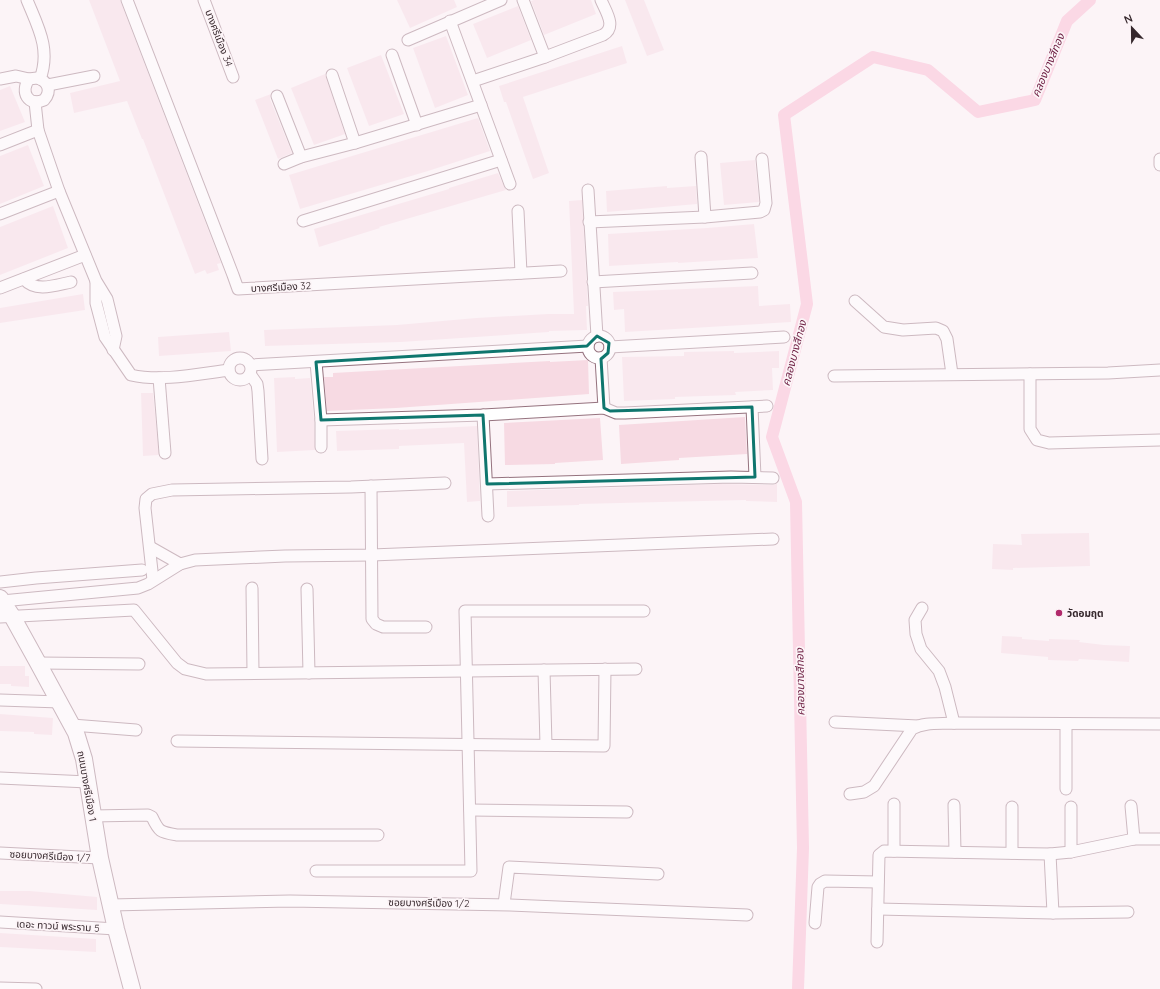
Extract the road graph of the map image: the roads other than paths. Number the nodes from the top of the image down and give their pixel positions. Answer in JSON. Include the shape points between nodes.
{"nodes":[{"id":1,"x":27,"y":0,"type":"edge"},
{"id":2,"x":127,"y":0,"type":"edge"},
{"id":3,"x":204,"y":0,"type":"edge"},
{"id":4,"x":501,"y":0,"type":"edge"},
{"id":5,"x":523,"y":0,"type":"edge"},
{"id":6,"x":601,"y":0,"type":"edge"},
{"id":7,"x":450,"y":21,"type":"junction"},
{"id":8,"x":408,"y":40,"type":"dead end"},
{"id":9,"x":392,"y":55,"type":"dead end"},
{"id":10,"x":545,"y":57,"type":"junction"},
{"id":11,"x":332,"y":75,"type":"dead end"},
{"id":12,"x":94,"y":76,"type":"dead end"},
{"id":13,"x":234,"y":77,"type":"dead end"},
{"id":14,"x":0,"y":79,"type":"edge"},
{"id":15,"x":29,"y":79,"type":"junction"},
{"id":16,"x":473,"y":81,"type":"junction"},
{"id":17,"x":44,"y":82,"type":"junction"},
{"id":18,"x":277,"y":96,"type":"dead end"},
{"id":19,"x":35,"y":102,"type":"junction"},
{"id":20,"x":481,"y":105,"type":"junction"},
{"id":21,"x":417,"y":125,"type":"junction"},
{"id":22,"x":38,"y":130,"type":"junction"},
{"id":23,"x":355,"y":143,"type":"junction"},
{"id":24,"x":0,"y":145,"type":"edge"},
{"id":25,"x":701,"y":157,"type":"dead end"},
{"id":26,"x":301,"y":158,"type":"junction"},
{"id":27,"x":1160,"y":158,"type":"edge"},
{"id":28,"x":762,"y":159,"type":"dead end"},
{"id":29,"x":501,"y":160,"type":"junction"},
{"id":30,"x":284,"y":164,"type":"dead end"},
{"id":31,"x":1160,"y":165,"type":"edge"},
{"id":32,"x":510,"y":184,"type":"dead end"},
{"id":33,"x":588,"y":190,"type":"dead end"},
{"id":34,"x":59,"y":191,"type":"junction"},
{"id":35,"x":518,"y":210,"type":"dead end"},
{"id":36,"x":0,"y":214,"type":"edge"},
{"id":37,"x":705,"y":217,"type":"junction"},
{"id":38,"x":303,"y":221,"type":"dead end"},
{"id":39,"x":589,"y":222,"type":"junction"},
{"id":40,"x":85,"y":255,"type":"junction"},
{"id":41,"x":561,"y":271,"type":"dead end"},
{"id":42,"x":521,"y":273,"type":"junction"},
{"id":43,"x":752,"y":273,"type":"dead end"},
{"id":44,"x":24,"y":280,"type":"junction"},
{"id":45,"x":72,"y":282,"type":"dead end"},
{"id":46,"x":593,"y":282,"type":"junction"},
{"id":47,"x":0,"y":288,"type":"edge"},
{"id":48,"x":855,"y":301,"type":"dead end"},
{"id":49,"x":598,"y":336,"type":"junction"},
{"id":50,"x":784,"y":337,"type":"dead end"},
{"id":51,"x":588,"y":346,"type":"junction"},
{"id":52,"x":610,"y":347,"type":"junction"},
{"id":53,"x":601,"y":358,"type":"junction"},
{"id":54,"x":316,"y":362,"type":"junction"},
{"id":55,"x":229,"y":370,"type":"junction"},
{"id":56,"x":250,"y":370,"type":"junction"},
{"id":57,"x":1160,"y":370,"type":"edge"},
{"id":58,"x":952,"y":374,"type":"junction"},
{"id":59,"x":1030,"y":374,"type":"junction"},
{"id":60,"x":834,"y":376,"type":"dead end"},
{"id":61,"x":159,"y":378,"type":"junction"},
{"id":62,"x":767,"y":406,"type":"dead end"},
{"id":63,"x":752,"y":407,"type":"junction"},
{"id":64,"x":604,"y":408,"type":"junction"},
{"id":65,"x":483,"y":415,"type":"junction"},
{"id":66,"x":321,"y":420,"type":"junction"},
{"id":67,"x":1160,"y":440,"type":"edge"},
{"id":68,"x":321,"y":447,"type":"dead end"},
{"id":69,"x":165,"y":453,"type":"dead end"},
{"id":70,"x":262,"y":459,"type":"dead end"},
{"id":71,"x":755,"y":477,"type":"junction"},
{"id":72,"x":773,"y":478,"type":"dead end"},
{"id":73,"x":445,"y":483,"type":"dead end"},
{"id":74,"x":487,"y":484,"type":"junction"},
{"id":75,"x":371,"y":486,"type":"junction"},
{"id":76,"x":488,"y":516,"type":"dead end"},
{"id":77,"x":773,"y":539,"type":"dead end"},
{"id":78,"x":150,"y":547,"type":"junction"},
{"id":79,"x":372,"y":555,"type":"junction"},
{"id":80,"x":180,"y":564,"type":"junction"},
{"id":81,"x":142,"y":570,"type":"dead end"},
{"id":82,"x":153,"y":580,"type":"junction"},
{"id":83,"x":0,"y":582,"type":"edge"},
{"id":84,"x":252,"y":588,"type":"dead end"},
{"id":85,"x":307,"y":589,"type":"dead end"},
{"id":86,"x":1,"y":600,"type":"edge"},
{"id":87,"x":922,"y":608,"type":"dead end"},
{"id":88,"x":644,"y":611,"type":"dead end"},
{"id":89,"x":6,"y":617,"type":"edge"},
{"id":90,"x":426,"y":627,"type":"dead end"},
{"id":91,"x":38,"y":662,"type":"junction"},
{"id":92,"x":140,"y":664,"type":"dead end"},
{"id":93,"x":605,"y":669,"type":"junction"},
{"id":94,"x":636,"y":669,"type":"dead end"},
{"id":95,"x":544,"y":670,"type":"junction"},
{"id":96,"x":468,"y":671,"type":"junction"},
{"id":97,"x":253,"y":673,"type":"junction"},
{"id":98,"x":308,"y":673,"type":"junction"},
{"id":99,"x":0,"y":700,"type":"edge"},
{"id":100,"x":60,"y":702,"type":"junction"},
{"id":101,"x":835,"y":722,"type":"dead end"},
{"id":102,"x":954,"y":723,"type":"junction"},
{"id":103,"x":1160,"y":724,"type":"edge"},
{"id":104,"x":1066,"y":725,"type":"junction"},
{"id":105,"x":72,"y":726,"type":"junction"},
{"id":106,"x":918,"y":726,"type":"junction"},
{"id":107,"x":136,"y":730,"type":"dead end"},
{"id":108,"x":176,"y":741,"type":"dead end"},
{"id":109,"x":469,"y":745,"type":"junction"},
{"id":110,"x":546,"y":746,"type":"junction"},
{"id":111,"x":0,"y":778,"type":"edge"},
{"id":112,"x":88,"y":782,"type":"junction"},
{"id":113,"x":1066,"y":789,"type":"dead end"},
{"id":114,"x":850,"y":794,"type":"dead end"},
{"id":115,"x":894,"y":804,"type":"dead end"},
{"id":116,"x":954,"y":805,"type":"dead end"},
{"id":117,"x":1131,"y":806,"type":"dead end"},
{"id":118,"x":1012,"y":807,"type":"dead end"},
{"id":119,"x":1071,"y":807,"type":"dead end"},
{"id":120,"x":470,"y":810,"type":"junction"},
{"id":121,"x":628,"y":812,"type":"dead end"},
{"id":122,"x":92,"y":816,"type":"junction"},
{"id":123,"x":378,"y":835,"type":"dead end"},
{"id":124,"x":1134,"y":839,"type":"junction"},
{"id":125,"x":1160,"y":839,"type":"edge"},
{"id":126,"x":894,"y":851,"type":"junction"},
{"id":127,"x":955,"y":852,"type":"junction"},
{"id":128,"x":1071,"y":852,"type":"junction"},
{"id":129,"x":0,"y":853,"type":"edge"},
{"id":130,"x":1012,"y":853,"type":"junction"},
{"id":131,"x":1050,"y":854,"type":"junction"},
{"id":132,"x":100,"y":858,"type":"junction"},
{"id":133,"x":316,"y":871,"type":"dead end"},
{"id":134,"x":658,"y":874,"type":"dead end"},
{"id":135,"x":878,"y":882,"type":"junction"},
{"id":136,"x":504,"y":904,"type":"junction"},
{"id":137,"x":111,"y":905,"type":"junction"},
{"id":138,"x":878,"y":909,"type":"junction"},
{"id":139,"x":1128,"y":912,"type":"dead end"},
{"id":140,"x":1053,"y":913,"type":"junction"},
{"id":141,"x":746,"y":914,"type":"dead end"},
{"id":142,"x":0,"y":922,"type":"edge"},
{"id":143,"x":815,"y":924,"type":"dead end"},
{"id":144,"x":116,"y":929,"type":"junction"},
{"id":145,"x":877,"y":942,"type":"dead end"},
{"id":146,"x":0,"y":988,"type":"edge"},
{"id":147,"x":36,"y":989,"type":"edge"},
{"id":148,"x":132,"y":989,"type":"edge"}],
"edges":[{"from":1,"to":17,"type":"street","via":[[44,44]]},
{"from":2,"to":42,"type":"street","name":"บางศรีเมือง 32","via":[[238,289]]},
{"from":3,"to":13,"type":"street","name":"บางศรีเมือง 34"},
{"from":4,"to":7,"type":"street"},
{"from":5,"to":10,"type":"street"},
{"from":6,"to":10,"type":"street","via":[[610,22],[608,32]]},
{"from":7,"to":8,"type":"street"},
{"from":7,"to":16,"type":"street"},
{"from":9,"to":21,"type":"street"},
{"from":10,"to":16,"type":"street"},
{"from":11,"to":23,"type":"street"},
{"from":12,"to":17,"type":"street"},
{"from":14,"to":15,"type":"street","via":[[10,76]]},
{"from":15,"to":17,"type":"street"},
{"from":15,"to":19,"type":"street","via":[[25,91],[30,100]]},
{"from":16,"to":20,"type":"street"},
{"from":17,"to":19,"type":"street","via":[[49,89],[47,96],[40,102]]},
{"from":18,"to":26,"type":"street"},
{"from":19,"to":22,"type":"street"},
{"from":20,"to":21,"type":"street"},
{"from":20,"to":29,"type":"street"},
{"from":21,"to":23,"type":"street"},
{"from":22,"to":24,"type":"street"},
{"from":22,"to":34,"type":"street"},
{"from":23,"to":26,"type":"street"},
{"from":25,"to":37,"type":"street"},
{"from":26,"to":30,"type":"street"},
{"from":27,"to":31,"type":"street"},
{"from":28,"to":37,"type":"street","via":[[766,202],[764,210],[754,214]]},
{"from":29,"to":32,"type":"street"},
{"from":29,"to":38,"type":"street"},
{"from":33,"to":39,"type":"street"},
{"from":34,"to":36,"type":"street"},
{"from":34,"to":40,"type":"street"},
{"from":35,"to":42,"type":"street"},
{"from":37,"to":39,"type":"street"},
{"from":39,"to":46,"type":"street"},
{"from":40,"to":44,"type":"street"},
{"from":40,"to":61,"type":"street","via":[[96,281],[96,303],[105,337],[131,375]]},
{"from":41,"to":42,"type":"street","name":"บางศรีเมือง 32"},
{"from":43,"to":46,"type":"street"},
{"from":44,"to":45,"type":"street","via":[[36,288]]},
{"from":44,"to":47,"type":"street"},
{"from":46,"to":49,"type":"street"},
{"from":48,"to":58,"type":"street","via":[[884,327],[903,330],[936,328],[943,331],[947,339]]},
{"from":49,"to":51,"type":"street","via":[[591,340]]},
{"from":49,"to":52,"type":"street","via":[[608,340]]},
{"from":50,"to":52,"type":"street"},
{"from":51,"to":53,"type":"street","via":[[593,357]]},
{"from":51,"to":54,"type":"street"},
{"from":52,"to":53,"type":"street"},
{"from":53,"to":64,"type":"street"},
{"from":54,"to":56,"type":"street"},
{"from":54,"to":66,"type":"street"},
{"from":55,"to":56,"type":"street","via":[[238,380],[246,378]]},
{"from":55,"to":56,"type":"street","via":[[236,358],[246,359]]},
{"from":55,"to":61,"type":"street"},
{"from":56,"to":70,"type":"street","via":[[258,391]]},
{"from":57,"to":59,"type":"street"},
{"from":58,"to":59,"type":"street"},
{"from":58,"to":60,"type":"street"},
{"from":59,"to":67,"type":"street","via":[[1030,429],[1037,440],[1049,443]]},
{"from":61,"to":69,"type":"street"},
{"from":62,"to":63,"type":"street"},
{"from":63,"to":64,"type":"street","via":[[625,413],[616,413]]},
{"from":63,"to":71,"type":"street"},
{"from":64,"to":65,"type":"street"},
{"from":65,"to":66,"type":"street"},
{"from":65,"to":74,"type":"street"},
{"from":66,"to":68,"type":"street"},
{"from":71,"to":72,"type":"street"},
{"from":71,"to":74,"type":"street"},
{"from":73,"to":75,"type":"street"},
{"from":74,"to":76,"type":"street"},
{"from":75,"to":78,"type":"street","via":[[172,490],[152,494],[146,500],[145,508]]},
{"from":75,"to":79,"type":"street"},
{"from":77,"to":79,"type":"street"},
{"from":78,"to":80,"type":"street"},
{"from":78,"to":82,"type":"street"},
{"from":79,"to":80,"type":"street","via":[[195,560]]},
{"from":79,"to":90,"type":"street","via":[[372,619],[383,627]]},
{"from":80,"to":82,"type":"street"},
{"from":81,"to":83,"type":"street"},
{"from":82,"to":86,"type":"street","via":[[138,588]]},
{"from":84,"to":97,"type":"street"},
{"from":85,"to":98,"type":"street"},
{"from":86,"to":89,"type":"street","name":"ถนนบางศรีเมือง 1"},
{"from":87,"to":102,"type":"street","via":[[915,620],[916,634],[921,649],[939,671],[946,687]]},
{"from":88,"to":96,"type":"street","via":[[466,611]]},
{"from":89,"to":91,"type":"street","name":"ถนนบางศรีเมือง 1"},
{"from":89,"to":97,"type":"street","via":[[134,610],[177,663],[185,669],[206,674]]},
{"from":91,"to":92,"type":"street"},
{"from":91,"to":100,"type":"street","name":"ถนนบางศรีเมือง 1"},
{"from":93,"to":94,"type":"street"},
{"from":93,"to":95,"type":"street"},
{"from":93,"to":110,"type":"street","via":[[604,746]]},
{"from":95,"to":96,"type":"street"},
{"from":95,"to":110,"type":"street"},
{"from":96,"to":98,"type":"street"},
{"from":96,"to":109,"type":"street"},
{"from":97,"to":98,"type":"street"},
{"from":99,"to":100,"type":"street"},
{"from":100,"to":105,"type":"street","name":"ถนนบางศรีเมือง 1"},
{"from":101,"to":106,"type":"street"},
{"from":102,"to":104,"type":"street"},
{"from":102,"to":106,"type":"street"},
{"from":103,"to":104,"type":"street"},
{"from":104,"to":113,"type":"street"},
{"from":105,"to":107,"type":"street"},
{"from":105,"to":112,"type":"street","name":"ถนนบางศรีเมือง 1","via":[[84,759]]},
{"from":106,"to":114,"type":"street","via":[[912,729],[874,786],[864,792]]},
{"from":108,"to":109,"type":"street"},
{"from":109,"to":110,"type":"street"},
{"from":109,"to":120,"type":"street"},
{"from":111,"to":112,"type":"street"},
{"from":112,"to":122,"type":"street","name":"ถนนบางศรีเมือง 1"},
{"from":115,"to":126,"type":"street"},
{"from":116,"to":127,"type":"street"},
{"from":117,"to":124,"type":"street"},
{"from":118,"to":130,"type":"street"},
{"from":119,"to":128,"type":"street"},
{"from":120,"to":121,"type":"street"},
{"from":120,"to":133,"type":"street","via":[[471,871]]},
{"from":122,"to":123,"type":"street","via":[[148,815],[152,817],[158,829],[164,833],[177,835]]},
{"from":122,"to":132,"type":"street","name":"ถนนบางศรีเมือง 1"},
{"from":124,"to":125,"type":"street"},
{"from":124,"to":128,"type":"street"},
{"from":126,"to":127,"type":"street"},
{"from":126,"to":135,"type":"street","via":[[884,851],[879,855]]},
{"from":127,"to":130,"type":"street"},
{"from":128,"to":131,"type":"street"},
{"from":129,"to":132,"type":"street","name":"ซอยบางศรีเมือง 1/7"},
{"from":130,"to":131,"type":"street"},
{"from":131,"to":140,"type":"street"},
{"from":132,"to":137,"type":"street","name":"ถนนบางศรีเมือง 1"},
{"from":134,"to":136,"type":"street","via":[[509,867]]},
{"from":135,"to":138,"type":"street"},
{"from":135,"to":143,"type":"street","via":[[825,881],[820,884]]},
{"from":136,"to":137,"type":"street","name":"ซอยบางศรีเมือง 1/2","via":[[290,901]]},
{"from":136,"to":141,"type":"street","name":"ซอยบางศรีเมือง 1/2"},
{"from":137,"to":144,"type":"street","name":"ถนนบางศรีเมือง 1"},
{"from":138,"to":140,"type":"street"},
{"from":138,"to":145,"type":"street"},
{"from":139,"to":140,"type":"street"},
{"from":142,"to":144,"type":"street","name":"เดอะ ทาวน์ พระราม 5"},
{"from":144,"to":148,"type":"street","name":"ถนนบางศรีเมือง 1"},
{"from":146,"to":147,"type":"street"}]}
